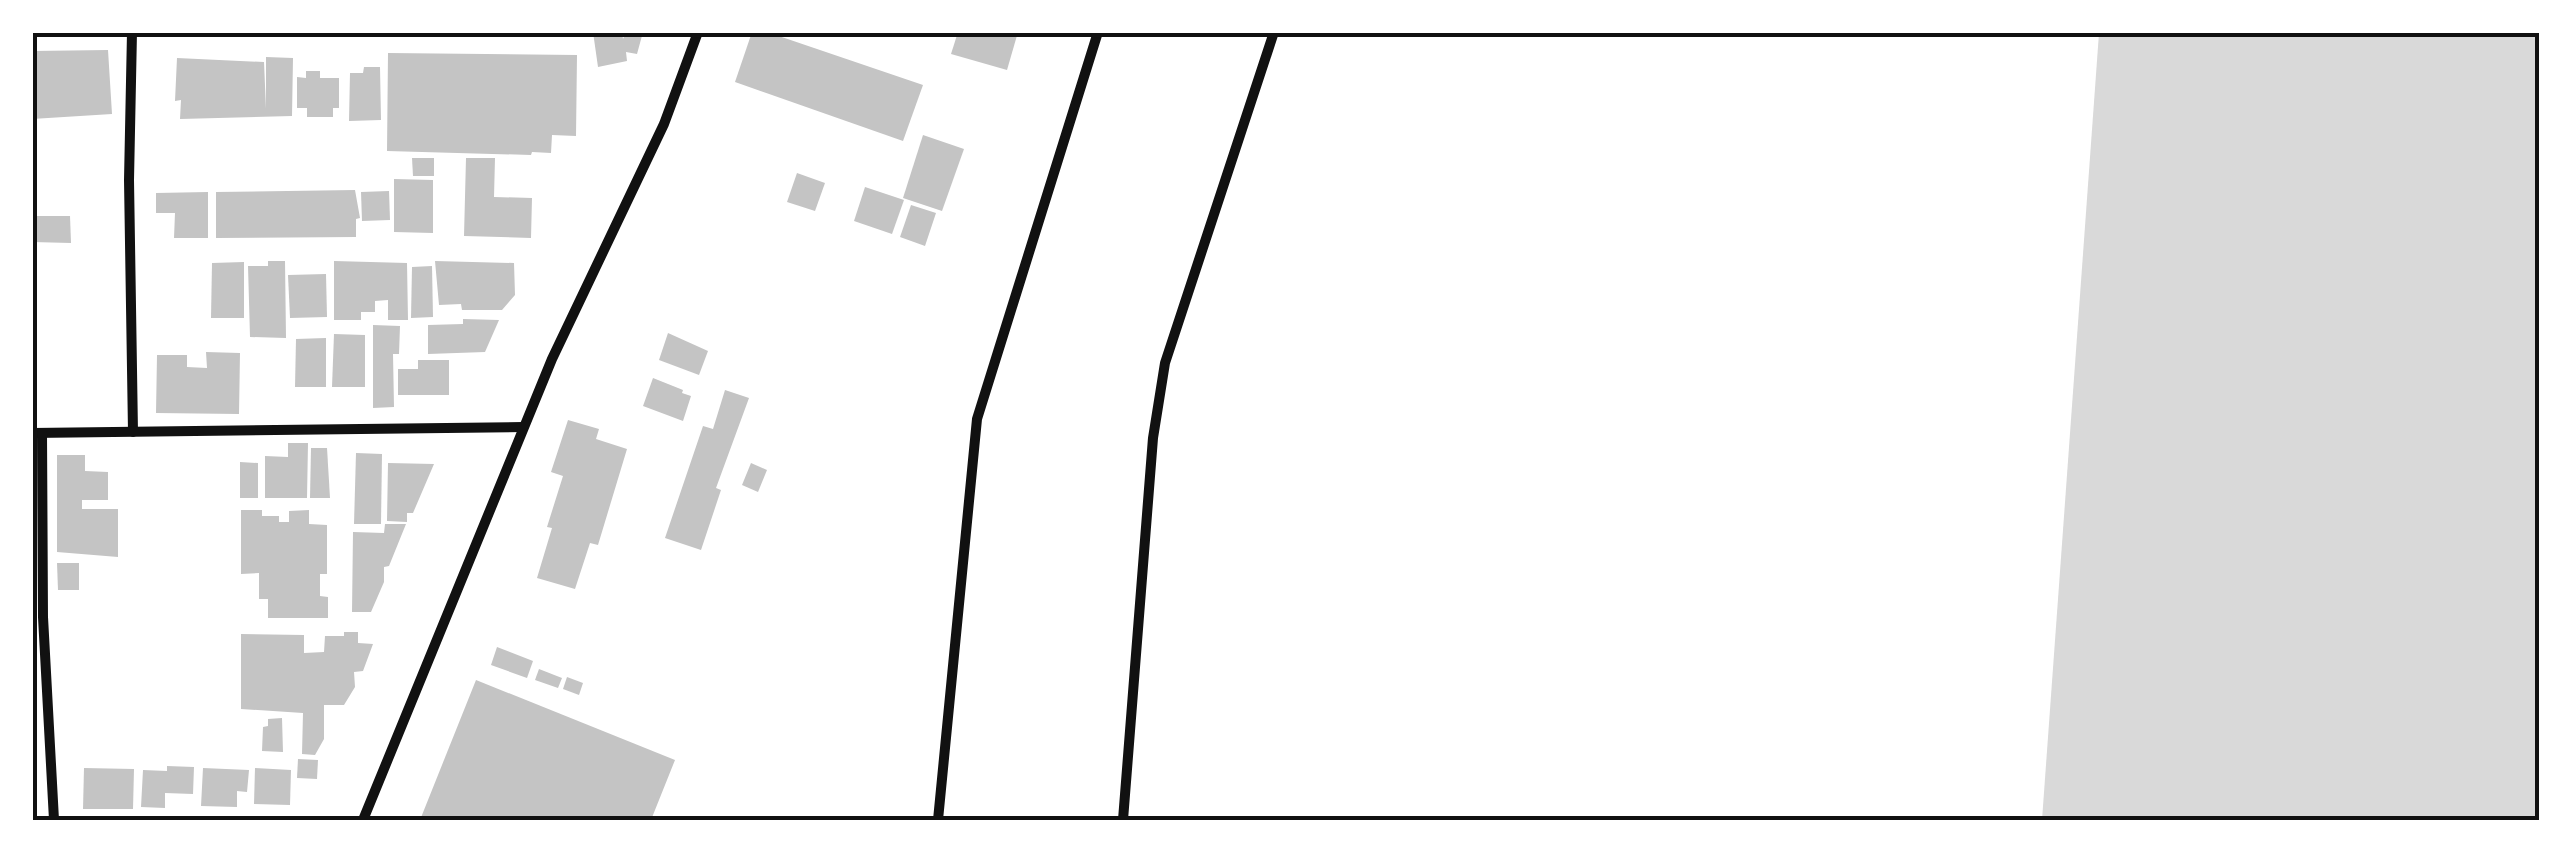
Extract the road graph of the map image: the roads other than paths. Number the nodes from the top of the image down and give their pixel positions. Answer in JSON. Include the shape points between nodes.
{"nodes":[{"id":1,"x":132,"y":32,"type":"edge"},
{"id":2,"x":698,"y":32,"type":"edge"},
{"id":3,"x":1098,"y":32,"type":"edge"},
{"id":4,"x":1274,"y":32,"type":"edge"},
{"id":5,"x":523,"y":427,"type":"junction"},
{"id":6,"x":133,"y":432,"type":"junction"},
{"id":7,"x":37,"y":433,"type":"edge"},
{"id":8,"x":38,"y":617,"type":"edge"},
{"id":9,"x":54,"y":820,"type":"edge"},
{"id":10,"x":363,"y":820,"type":"edge"},
{"id":11,"x":938,"y":820,"type":"edge"},
{"id":12,"x":1123,"y":820,"type":"edge"}],
"edges":[{"from":1,"to":6,"type":"street"},
{"from":2,"to":5,"type":"street","via":[[664,124]]},
{"from":3,"to":11,"type":"street","via":[[977,419]]},
{"from":4,"to":12,"type":"street","via":[[1164,363]]},
{"from":5,"to":6,"type":"street"},
{"from":5,"to":10,"type":"street"},
{"from":6,"to":7,"type":"street"},
{"from":7,"to":8,"type":"street"},
{"from":8,"to":9,"type":"street"}]}
